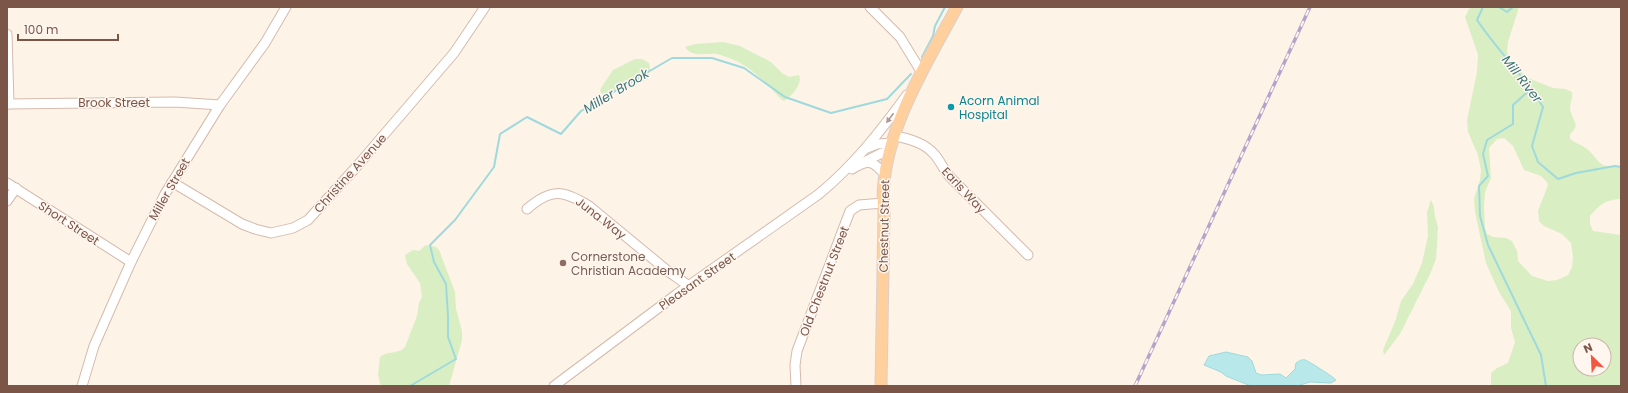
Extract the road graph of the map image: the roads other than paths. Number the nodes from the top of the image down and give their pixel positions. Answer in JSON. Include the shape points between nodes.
{"nodes":[{"id":1,"x":286,"y":7,"type":"edge"},
{"id":2,"x":485,"y":7,"type":"edge"},
{"id":3,"x":870,"y":7,"type":"edge"},
{"id":4,"x":957,"y":7,"type":"edge"},
{"id":5,"x":7,"y":34,"type":"edge"},
{"id":6,"x":922,"y":73,"type":"junction"},
{"id":7,"x":914,"y":88,"type":"junction"},
{"id":8,"x":8,"y":104,"type":"edge"},
{"id":9,"x":220,"y":105,"type":"junction"},
{"id":10,"x":893,"y":144,"type":"junction"},
{"id":11,"x":866,"y":148,"type":"junction"},
{"id":12,"x":861,"y":164,"type":"junction"},
{"id":13,"x":885,"y":174,"type":"junction"},
{"id":14,"x":840,"y":176,"type":"junction"},
{"id":15,"x":172,"y":182,"type":"junction"},
{"id":16,"x":7,"y":183,"type":"edge"},
{"id":17,"x":16,"y":188,"type":"junction"},
{"id":18,"x":7,"y":201,"type":"edge"},
{"id":19,"x":883,"y":203,"type":"junction"},
{"id":20,"x":527,"y":209,"type":"dead end"},
{"id":21,"x":1028,"y":255,"type":"dead end"},
{"id":22,"x":131,"y":262,"type":"junction"},
{"id":23,"x":689,"y":286,"type":"junction"},
{"id":24,"x":82,"y":386,"type":"edge"},
{"id":25,"x":554,"y":386,"type":"edge"},
{"id":26,"x":796,"y":386,"type":"edge"},
{"id":27,"x":881,"y":386,"type":"edge"}],
"edges":[{"from":1,"to":9,"type":"street","name":"Miller Street","via":[[259,53]]},
{"from":2,"to":15,"type":"street","name":"Christine Avenue","via":[[454,53],[308,220],[294,228],[271,233],[242,224]]},
{"from":3,"to":6,"type":"street","via":[[900,37]]},
{"from":4,"to":6,"type":"main road"},
{"from":5,"to":8,"type":"street"},
{"from":6,"to":7,"type":"main road","name":"Chestnut Street"},
{"from":7,"to":10,"type":"main road","name":"Chestnut Street"},
{"from":7,"to":11,"type":"street","name":"Pleasant Street","one_way":true},
{"from":8,"to":9,"type":"street","name":"Brook Street","via":[[175,102]]},
{"from":9,"to":15,"type":"street","name":"Miller Street"},
{"from":10,"to":11,"type":"street","via":[[877,144]]},
{"from":10,"to":12,"type":"street","name":"Pleasant Street"},
{"from":10,"to":13,"type":"main road","name":"Chestnut Street"},
{"from":10,"to":21,"type":"street","name":"Earls Way","via":[[924,145],[935,155],[944,171]]},
{"from":11,"to":14,"type":"street","name":"Pleasant Street"},
{"from":12,"to":13,"type":"street","via":[[876,163]]},
{"from":12,"to":14,"type":"street","name":"Pleasant Street"},
{"from":13,"to":19,"type":"main road","name":"Chestnut Street"},
{"from":14,"to":23,"type":"street","name":"Pleasant Street","via":[[819,194]]},
{"from":15,"to":22,"type":"street","name":"Miller Street"},
{"from":16,"to":17,"type":"street","name":"Short Street"},
{"from":17,"to":18,"type":"street"},
{"from":17,"to":22,"type":"street","name":"Short Street"},
{"from":19,"to":26,"type":"street","name":"Old Chestnut Street","via":[[859,205],[850,211],[797,351]]},
{"from":19,"to":27,"type":"main road","name":"Chestnut Street"},
{"from":20,"to":23,"type":"street","name":"Juna Way","via":[[538,200],[558,193],[577,198]]},
{"from":22,"to":24,"type":"street","name":"Miller Street","via":[[94,346]]},
{"from":23,"to":25,"type":"street","name":"Pleasant Street"}]}
